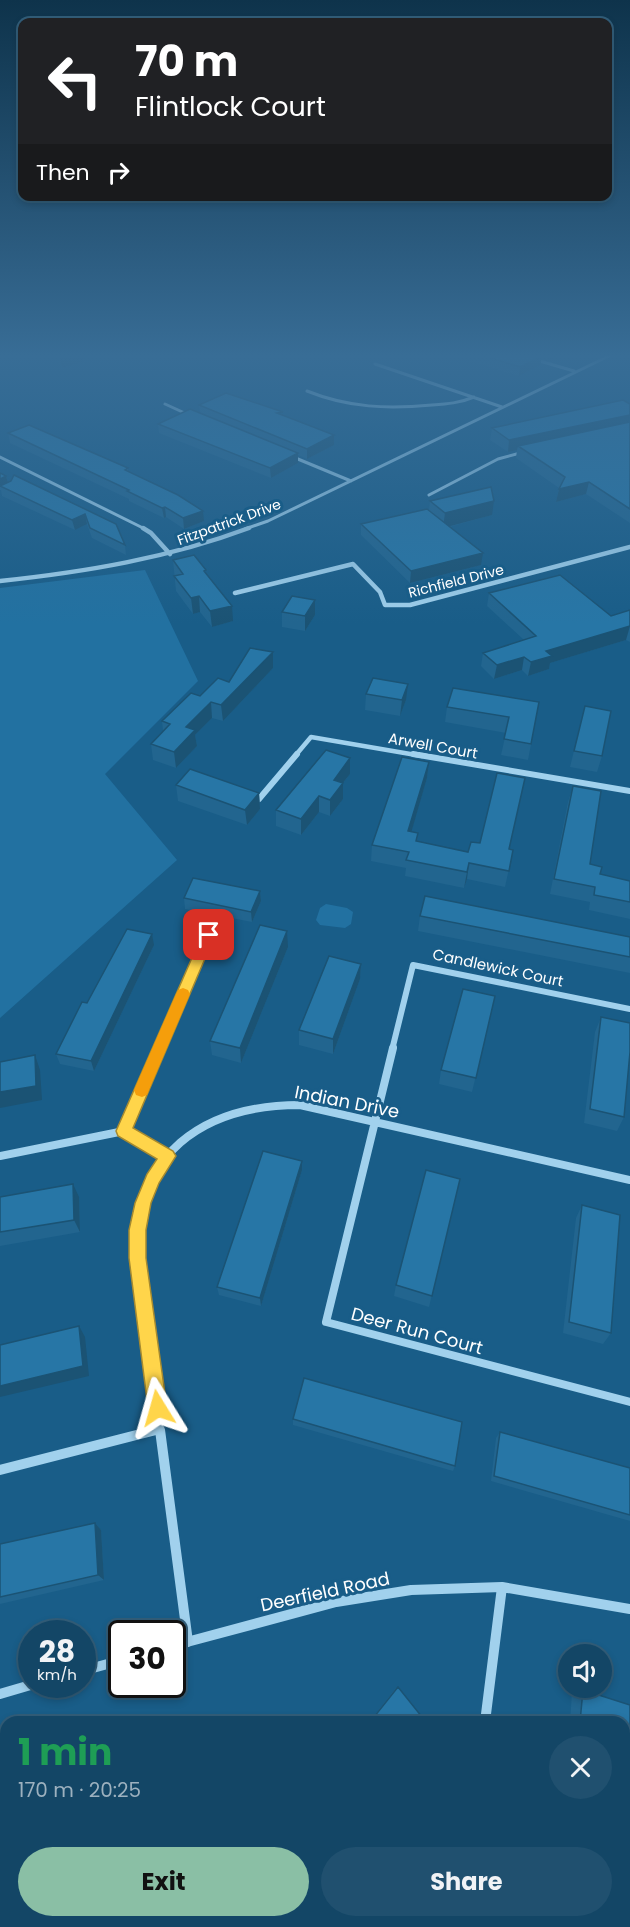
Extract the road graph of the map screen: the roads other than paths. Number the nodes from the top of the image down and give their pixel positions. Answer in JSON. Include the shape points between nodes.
{"nodes":[{"id":1,"x":425,"y":445,"type":"edge"},
{"id":2,"x":529,"y":451,"type":"edge"},
{"id":3,"x":285,"y":454,"type":"edge"},
{"id":4,"x":0,"y":457,"type":"edge"},
{"id":5,"x":7,"y":460,"type":"junction"},
{"id":6,"x":0,"y":463,"type":"edge"},
{"id":7,"x":351,"y":481,"type":"junction"},
{"id":8,"x":429,"y":495,"type":"dead end"},
{"id":9,"x":630,"y":548,"type":"edge"},
{"id":10,"x":170,"y":554,"type":"junction"},
{"id":11,"x":0,"y":581,"type":"edge"},
{"id":12,"x":235,"y":593,"type":"dead end"},
{"id":13,"x":630,"y":791,"type":"edge"},
{"id":14,"x":259,"y":799,"type":"edge"},
{"id":15,"x":209,"y":935,"type":"dead end"},
{"id":16,"x":630,"y":1009,"type":"edge"},
{"id":17,"x":375,"y":1122,"type":"junction"},
{"id":18,"x":124,"y":1131,"type":"junction"},
{"id":19,"x":0,"y":1156,"type":"edge"},
{"id":20,"x":168,"y":1156,"type":"junction"},
{"id":21,"x":630,"y":1180,"type":"edge"},
{"id":22,"x":630,"y":1402,"type":"edge"},
{"id":23,"x":160,"y":1430,"type":"junction"},
{"id":24,"x":0,"y":1470,"type":"edge"},
{"id":25,"x":502,"y":1587,"type":"junction"},
{"id":26,"x":630,"y":1610,"type":"edge"},
{"id":27,"x":188,"y":1642,"type":"joint"},
{"id":28,"x":18,"y":1689,"type":"edge"},
{"id":29,"x":0,"y":1694,"type":"edge"},
{"id":30,"x":486,"y":1716,"type":"edge"}],
"edges":[{"from":1,"to":7,"type":"street","name":"Fitzpatrick Drive"},
{"from":2,"to":8,"type":"street","via":[[498,459]]},
{"from":3,"to":7,"type":"street"},
{"from":4,"to":5,"type":"street"},
{"from":5,"to":6,"type":"street"},
{"from":5,"to":10,"type":"street","via":[[138,525]]},
{"from":7,"to":10,"type":"street","name":"Fitzpatrick Drive","via":[[268,521]]},
{"from":9,"to":12,"type":"street","name":"Richfield Drive","via":[[410,605],[385,605],[380,592],[353,564]]},
{"from":10,"to":11,"type":"street","name":"Fitzpatrick Drive","via":[[82,572]]},
{"from":13,"to":14,"type":"street","name":"Arwell Court","via":[[311,737]]},
{"from":15,"to":18,"type":"street"},
{"from":16,"to":17,"type":"street","name":"Candlewick Court","via":[[413,964]]},
{"from":17,"to":20,"type":"street","name":"Indian Drive","via":[[300,1105],[271,1103],[213,1119]]},
{"from":17,"to":21,"type":"street","name":"Indian Drive"},
{"from":17,"to":22,"type":"street","name":"Deer Run Court","via":[[326,1322]]},
{"from":18,"to":19,"type":"street"},
{"from":18,"to":20,"type":"street"},
{"from":20,"to":23,"type":"street","name":"Indian Drive","via":[[143,1203],[137,1258]]},
{"from":23,"to":24,"type":"street"},
{"from":23,"to":27,"type":"street","name":"Indian Drive"},
{"from":25,"to":26,"type":"street","name":"Deerfield Road"},
{"from":25,"to":27,"type":"street","name":"Deerfield Road","via":[[411,1590],[336,1602]]},
{"from":25,"to":30,"type":"street"},
{"from":28,"to":29,"type":"street"}]}
